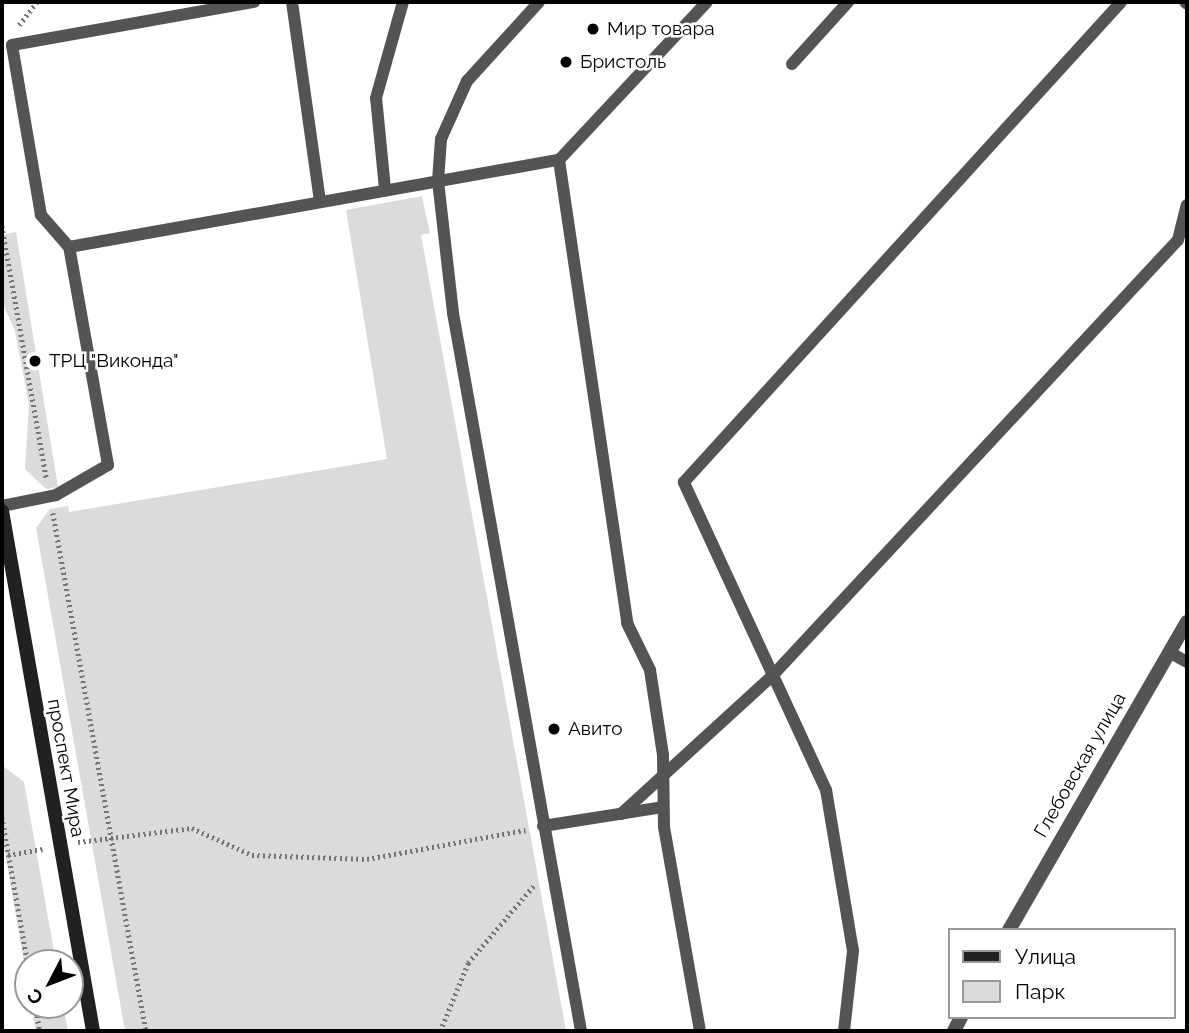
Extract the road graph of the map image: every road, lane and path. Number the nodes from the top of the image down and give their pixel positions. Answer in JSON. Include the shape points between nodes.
{"nodes":[{"id":1,"x":254,"y":2,"type":"edge"},
{"id":2,"x":292,"y":2,"type":"edge"},
{"id":3,"x":403,"y":2,"type":"edge"},
{"id":4,"x":539,"y":2,"type":"edge"},
{"id":5,"x":707,"y":2,"type":"edge"},
{"id":6,"x":848,"y":2,"type":"edge"},
{"id":7,"x":1121,"y":2,"type":"edge"},
{"id":8,"x":792,"y":64,"type":"dead end"},
{"id":9,"x":559,"y":160,"type":"junction"},
{"id":10,"x":438,"y":181,"type":"junction"},
{"id":11,"x":385,"y":189,"type":"junction"},
{"id":12,"x":320,"y":201,"type":"junction"},
{"id":13,"x":1187,"y":205,"type":"edge"},
{"id":14,"x":2,"y":226,"type":"edge"},
{"id":15,"x":69,"y":247,"type":"junction"},
{"id":16,"x":50,"y":496,"type":"junction"},
{"id":17,"x":2,"y":508,"type":"edge"},
{"id":18,"x":1187,"y":622,"type":"edge"},
{"id":19,"x":1169,"y":652,"type":"junction"},
{"id":20,"x":1187,"y":662,"type":"edge"},
{"id":21,"x":773,"y":675,"type":"junction"},
{"id":22,"x":664,"y":774,"type":"junction"},
{"id":23,"x":663,"y":807,"type":"junction"},
{"id":24,"x":621,"y":814,"type":"junction"},
{"id":25,"x":2,"y":817,"type":"edge"},
{"id":26,"x":543,"y":826,"type":"junction"},
{"id":27,"x":111,"y":836,"type":"junction"},
{"id":28,"x":551,"y":870,"type":"junction"},
{"id":29,"x":1010,"y":928,"type":"edge"},
{"id":30,"x":25,"y":949,"type":"edge"},
{"id":31,"x":93,"y":1031,"type":"edge"},
{"id":32,"x":146,"y":1031,"type":"edge"},
{"id":33,"x":440,"y":1031,"type":"edge"},
{"id":34,"x":581,"y":1031,"type":"edge"},
{"id":35,"x":700,"y":1031,"type":"edge"},
{"id":36,"x":844,"y":1031,"type":"edge"}],
"edges":[{"from":1,"to":15,"type":"lane","via":[[8,42],[41,215]]},
{"from":2,"to":12,"type":"lane"},
{"from":3,"to":11,"type":"lane","via":[[376,98]]},
{"from":4,"to":10,"type":"lane","via":[[467,81],[441,139]]},
{"from":5,"to":9,"type":"lane"},
{"from":6,"to":8,"type":"lane"},
{"from":7,"to":21,"type":"lane","via":[[684,482]]},
{"from":9,"to":10,"type":"lane"},
{"from":9,"to":22,"type":"lane","via":[[627,623],[650,670]]},
{"from":10,"to":11,"type":"lane"},
{"from":10,"to":26,"type":"lane","via":[[453,313]]},
{"from":11,"to":12,"type":"lane"},
{"from":12,"to":15,"type":"lane"},
{"from":13,"to":21,"type":"lane","via":[[1178,240]]},
{"from":14,"to":16,"type":"path"},
{"from":15,"to":16,"type":"lane","via":[[108,465]]},
{"from":16,"to":17,"type":"lane"},
{"from":16,"to":27,"type":"path"},
{"from":17,"to":31,"type":"main road","name":"проспект Мира"},
{"from":18,"to":19,"type":"street","name":"Глебовская улица"},
{"from":19,"to":20,"type":"lane"},
{"from":19,"to":29,"type":"street","name":"Глебовская улица"},
{"from":21,"to":22,"type":"lane"},
{"from":21,"to":36,"type":"lane","via":[[833,817],[834,861],[853,951]]},
{"from":22,"to":23,"type":"lane"},
{"from":22,"to":24,"type":"lane"},
{"from":23,"to":24,"type":"lane"},
{"from":23,"to":35,"type":"lane"},
{"from":24,"to":26,"type":"lane"},
{"from":25,"to":30,"type":"path"},
{"from":26,"to":27,"type":"path","via":[[368,859],[252,855],[192,828]]},
{"from":26,"to":28,"type":"lane"},
{"from":27,"to":32,"type":"path"},
{"from":28,"to":33,"type":"path","via":[[510,908],[468,963]]},
{"from":28,"to":34,"type":"lane"}]}
